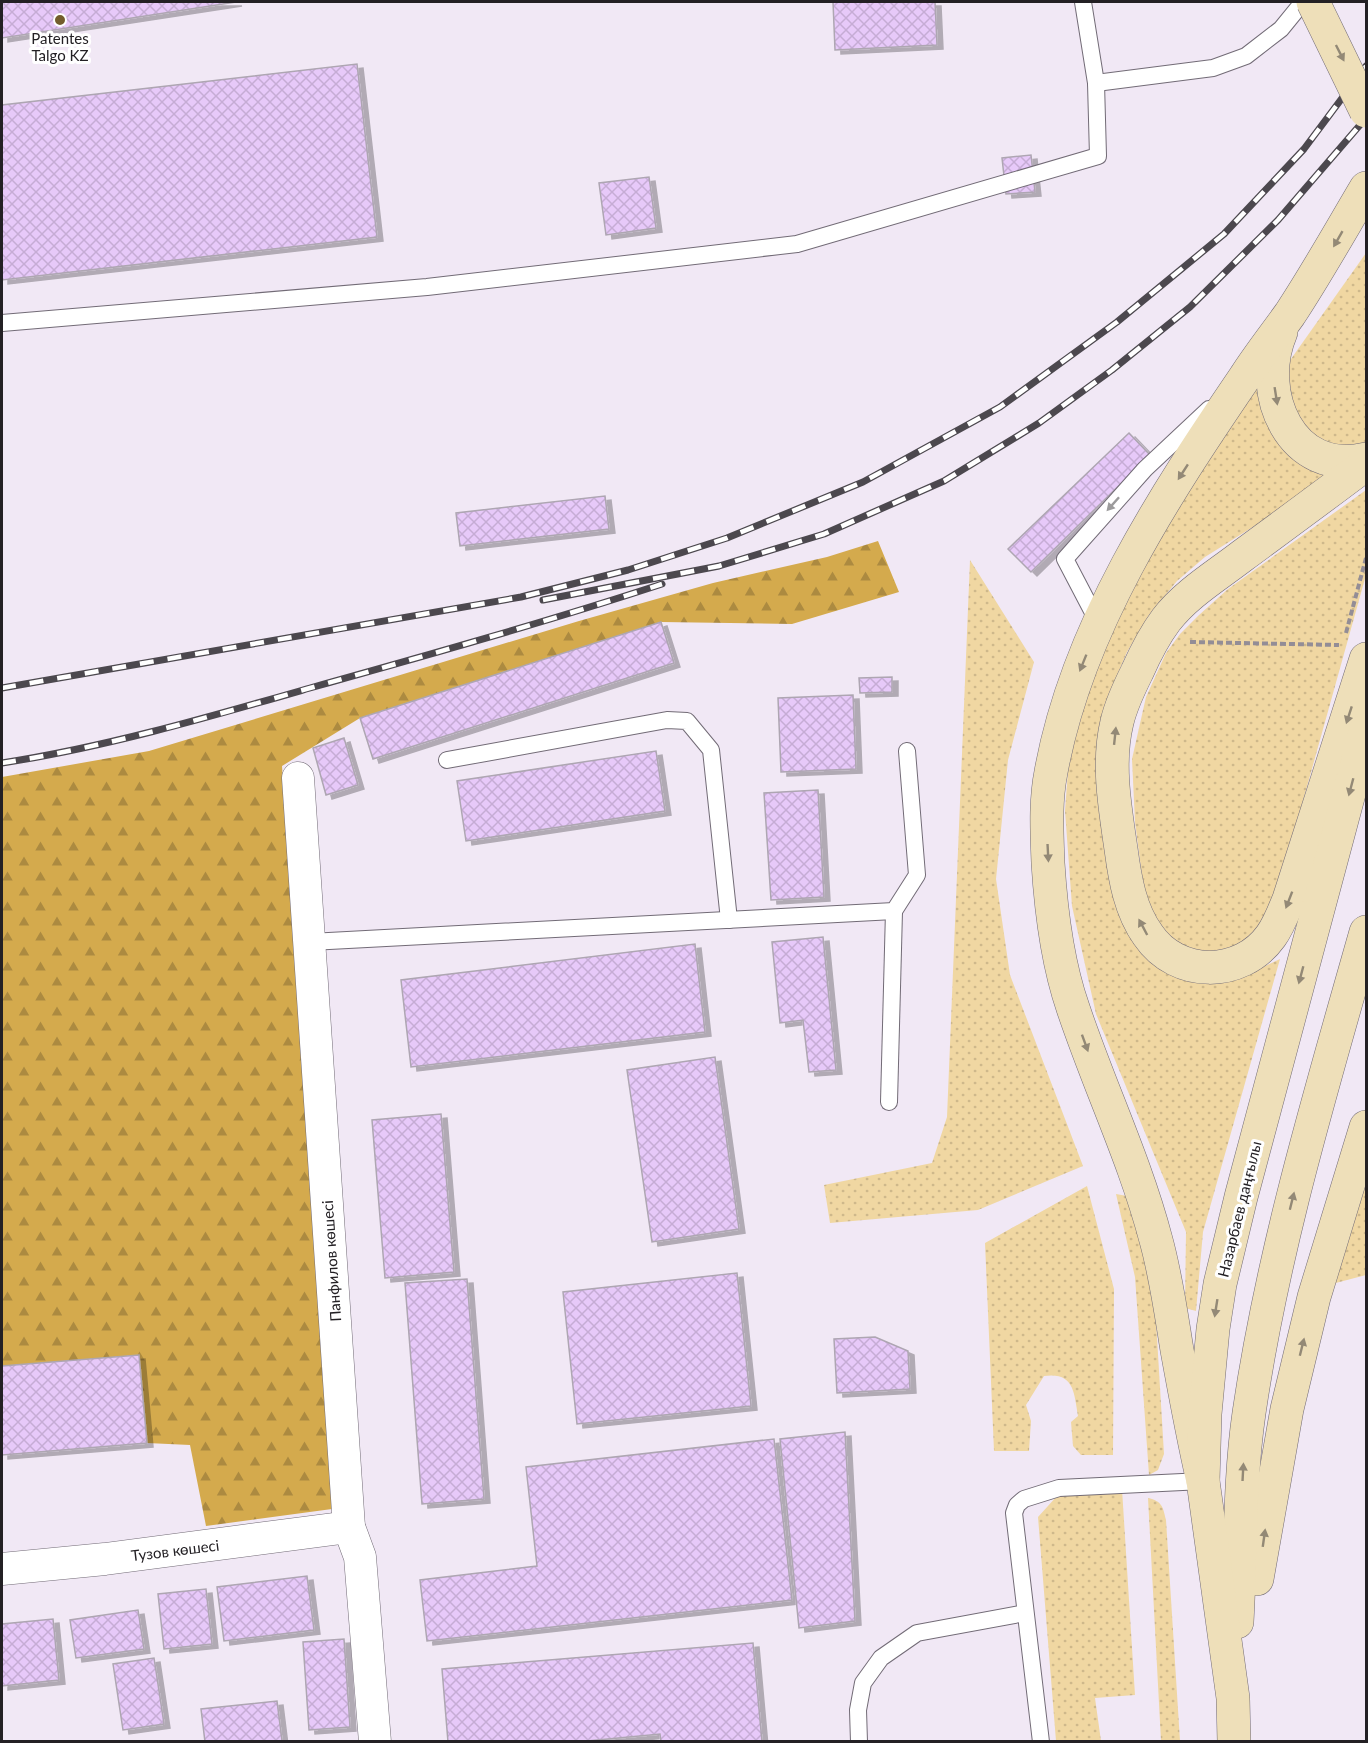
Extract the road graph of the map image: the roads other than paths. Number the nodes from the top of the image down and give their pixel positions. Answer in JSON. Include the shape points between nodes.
{"nodes":[{"id":1,"x":1083,"y":2,"type":"edge"},
{"id":2,"x":1303,"y":2,"type":"edge"},
{"id":3,"x":1313,"y":2,"type":"edge"},
{"id":4,"x":1096,"y":83,"type":"junction"},
{"id":5,"x":1366,"y":111,"type":"edge"},
{"id":6,"x":1366,"y":188,"type":"edge"},
{"id":7,"x":1286,"y":319,"type":"junction"},
{"id":8,"x":2,"y":323,"type":"edge"},
{"id":9,"x":1245,"y":376,"type":"junction"},
{"id":10,"x":1366,"y":459,"type":"edge"},
{"id":11,"x":1366,"y":464,"type":"edge"},
{"id":12,"x":1099,"y":624,"type":"junction"},
{"id":13,"x":1354,"y":652,"type":"edge"},
{"id":14,"x":1366,"y":730,"type":"edge"},
{"id":15,"x":907,"y":751,"type":"dead end"},
{"id":16,"x":447,"y":760,"type":"dead end"},
{"id":17,"x":298,"y":778,"type":"dead end"},
{"id":18,"x":894,"y":911,"type":"junction"},
{"id":19,"x":729,"y":920,"type":"junction"},
{"id":20,"x":1366,"y":932,"type":"edge"},
{"id":21,"x":310,"y":942,"type":"junction"},
{"id":22,"x":889,"y":1102,"type":"dead end"},
{"id":23,"x":1366,"y":1127,"type":"edge"},
{"id":24,"x":1203,"y":1481,"type":"junction"},
{"id":25,"x":349,"y":1527,"type":"junction"},
{"id":26,"x":2,"y":1569,"type":"edge"},
{"id":27,"x":1025,"y":1613,"type":"junction"},
{"id":28,"x":1233,"y":1698,"type":"junction"},
{"id":29,"x":375,"y":1742,"type":"edge"},
{"id":30,"x":859,"y":1742,"type":"edge"},
{"id":31,"x":1041,"y":1742,"type":"edge"},
{"id":32,"x":1234,"y":1742,"type":"edge"}],
"edges":[{"from":1,"to":4,"type":"lane"},
{"from":2,"to":4,"type":"lane","via":[[1281,29],[1246,56],[1213,68]]},
{"from":3,"to":5,"type":"main road","one_way":true,"bridge":true},
{"from":4,"to":8,"type":"lane","via":[[1098,156],[797,244],[427,287]]},
{"from":6,"to":7,"type":"main road","one_way":true},
{"from":7,"to":9,"type":"main road"},
{"from":7,"to":10,"type":"main road","one_way":true,"via":[[1276,348],[1273,377],[1284,424],[1314,454],[1342,462]]},
{"from":9,"to":12,"type":"main road","one_way":true,"via":[[1146,532]]},
{"from":9,"to":12,"type":"lane","one_way":true,"via":[[1145,469],[1065,559]]},
{"from":13,"to":11,"type":"main road","one_way":true,"via":[[1289,899],[1271,937],[1240,962],[1220,968],[1186,965],[1169,957],[1146,933],[1127,887],[1113,782],[1117,724],[1123,703],[1152,641],[1180,604]]},
{"from":12,"to":24,"type":"main road","one_way":true,"via":[[1072,689],[1050,774],[1050,887],[1072,1005],[1156,1239]]},
{"from":14,"to":24,"type":"main road","name":"Назарбаев даңғылы","one_way":true,"via":[[1227,1251],[1204,1414]]},
{"from":15,"to":18,"type":"lane","via":[[917,874]]},
{"from":16,"to":19,"type":"lane","via":[[666,720],[687,722],[711,750]]},
{"from":17,"to":21,"type":"street","name":"Панфилов көшесі"},
{"from":18,"to":19,"type":"lane"},
{"from":18,"to":22,"type":"lane"},
{"from":19,"to":21,"type":"lane"},
{"from":28,"to":20,"type":"main road","name":"Назарбаев даңғылы","one_way":true,"via":[[1243,1466],[1261,1339],[1299,1171]]},
{"from":21,"to":25,"type":"street","name":"Панфилов көшесі"},
{"from":28,"to":23,"type":"main road","one_way":true,"via":[[1287,1409],[1314,1298]]},
{"from":24,"to":27,"type":"lane","via":[[1059,1488],[1024,1499],[1014,1513]]},
{"from":24,"to":28,"type":"main road","name":"Назарбаев даңғылы"},
{"from":25,"to":26,"type":"street","name":"Тузов көшесі"},
{"from":25,"to":29,"type":"street","name":"Панфилов көшесі","via":[[360,1557]]},
{"from":27,"to":30,"type":"lane","via":[[917,1633],[880,1658],[863,1683],[858,1710]]},
{"from":27,"to":31,"type":"lane"},
{"from":28,"to":32,"type":"main road","name":"Назарбаев даңғылы"}]}
